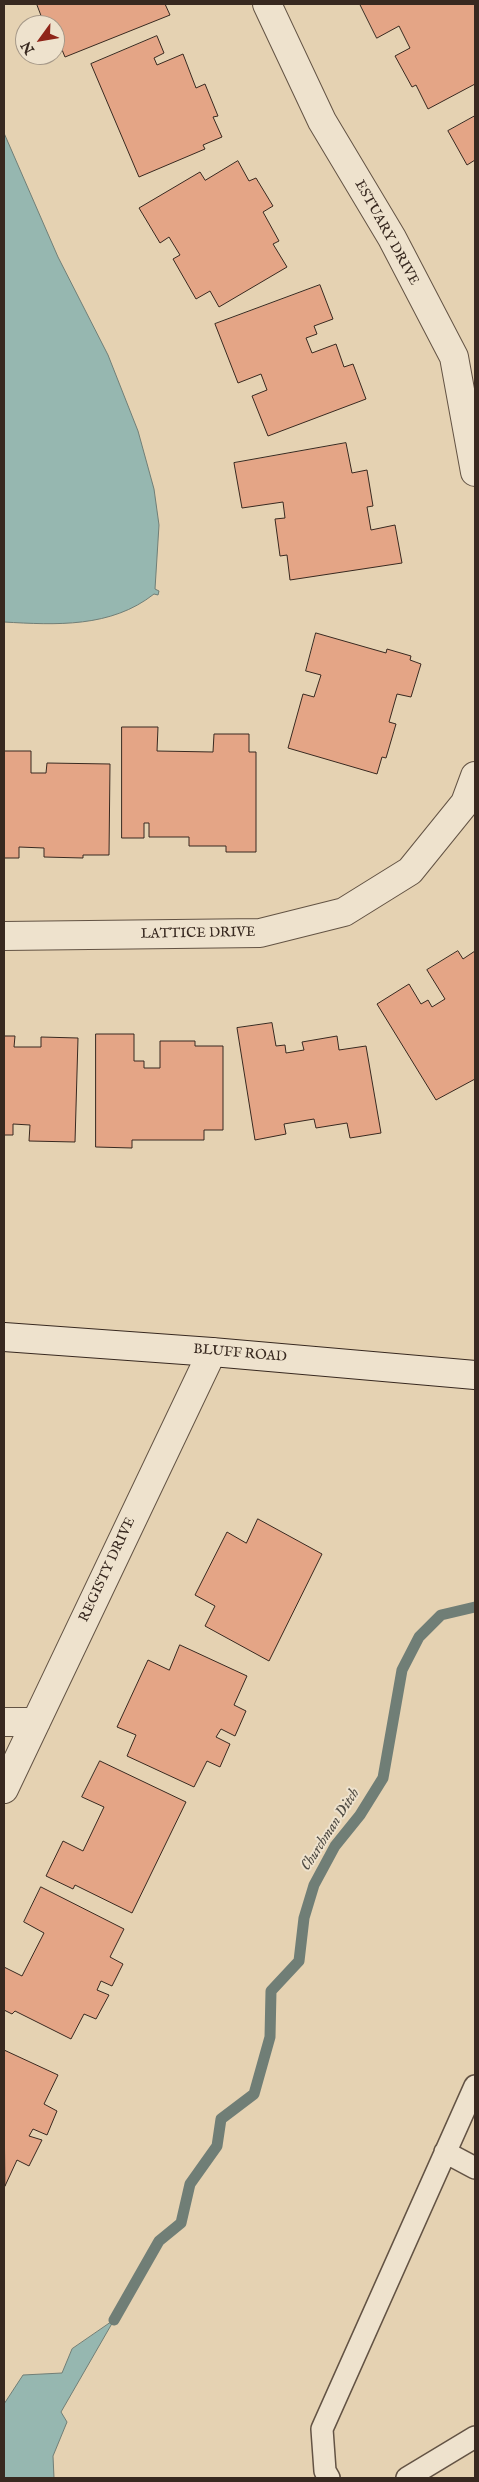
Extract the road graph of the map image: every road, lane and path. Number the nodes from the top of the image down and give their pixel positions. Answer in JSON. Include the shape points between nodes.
{"nodes":[{"id":1,"x":267,"y":4,"type":"edge"},
{"id":2,"x":475,"y":472,"type":"edge"},
{"id":3,"x":475,"y":776,"type":"edge"},
{"id":4,"x":4,"y":936,"type":"edge"},
{"id":5,"x":4,"y":1337,"type":"edge"},
{"id":6,"x":212,"y":1352,"type":"junction"},
{"id":7,"x":475,"y":1375,"type":"edge"},
{"id":8,"x":4,"y":1722,"type":"edge"},
{"id":9,"x":36,"y":1722,"type":"junction"},
{"id":10,"x":4,"y":1789,"type":"edge"},
{"id":11,"x":475,"y":2086,"type":"edge"},
{"id":12,"x":446,"y":2152,"type":"junction"},
{"id":13,"x":475,"y":2168,"type":"edge"},
{"id":14,"x":475,"y":2437,"type":"edge"},
{"id":15,"x":329,"y":2478,"type":"edge"},
{"id":16,"x":408,"y":2478,"type":"edge"}],
"edges":[{"from":1,"to":2,"type":"street","name":"ESTUARY DRIVE","via":[[322,121],[392,238],[454,357]]},
{"from":3,"to":4,"type":"street","name":"LATTICE DRIVE","via":[[465,802],[410,871],[344,912],[260,933]]},
{"from":5,"to":6,"type":"street","name":"BLUFF ROAD"},
{"from":6,"to":7,"type":"street","name":"BLUFF ROAD"},
{"from":6,"to":9,"type":"street","name":"REGISTY DRIVE"},
{"from":8,"to":9,"type":"street"},
{"from":9,"to":10,"type":"street","name":"REGISTY DRIVE"},
{"from":11,"to":12,"type":"lane"},
{"from":12,"to":13,"type":"lane"},
{"from":12,"to":15,"type":"lane","via":[[322,2429],[325,2471]]},
{"from":14,"to":16,"type":"lane"}]}
